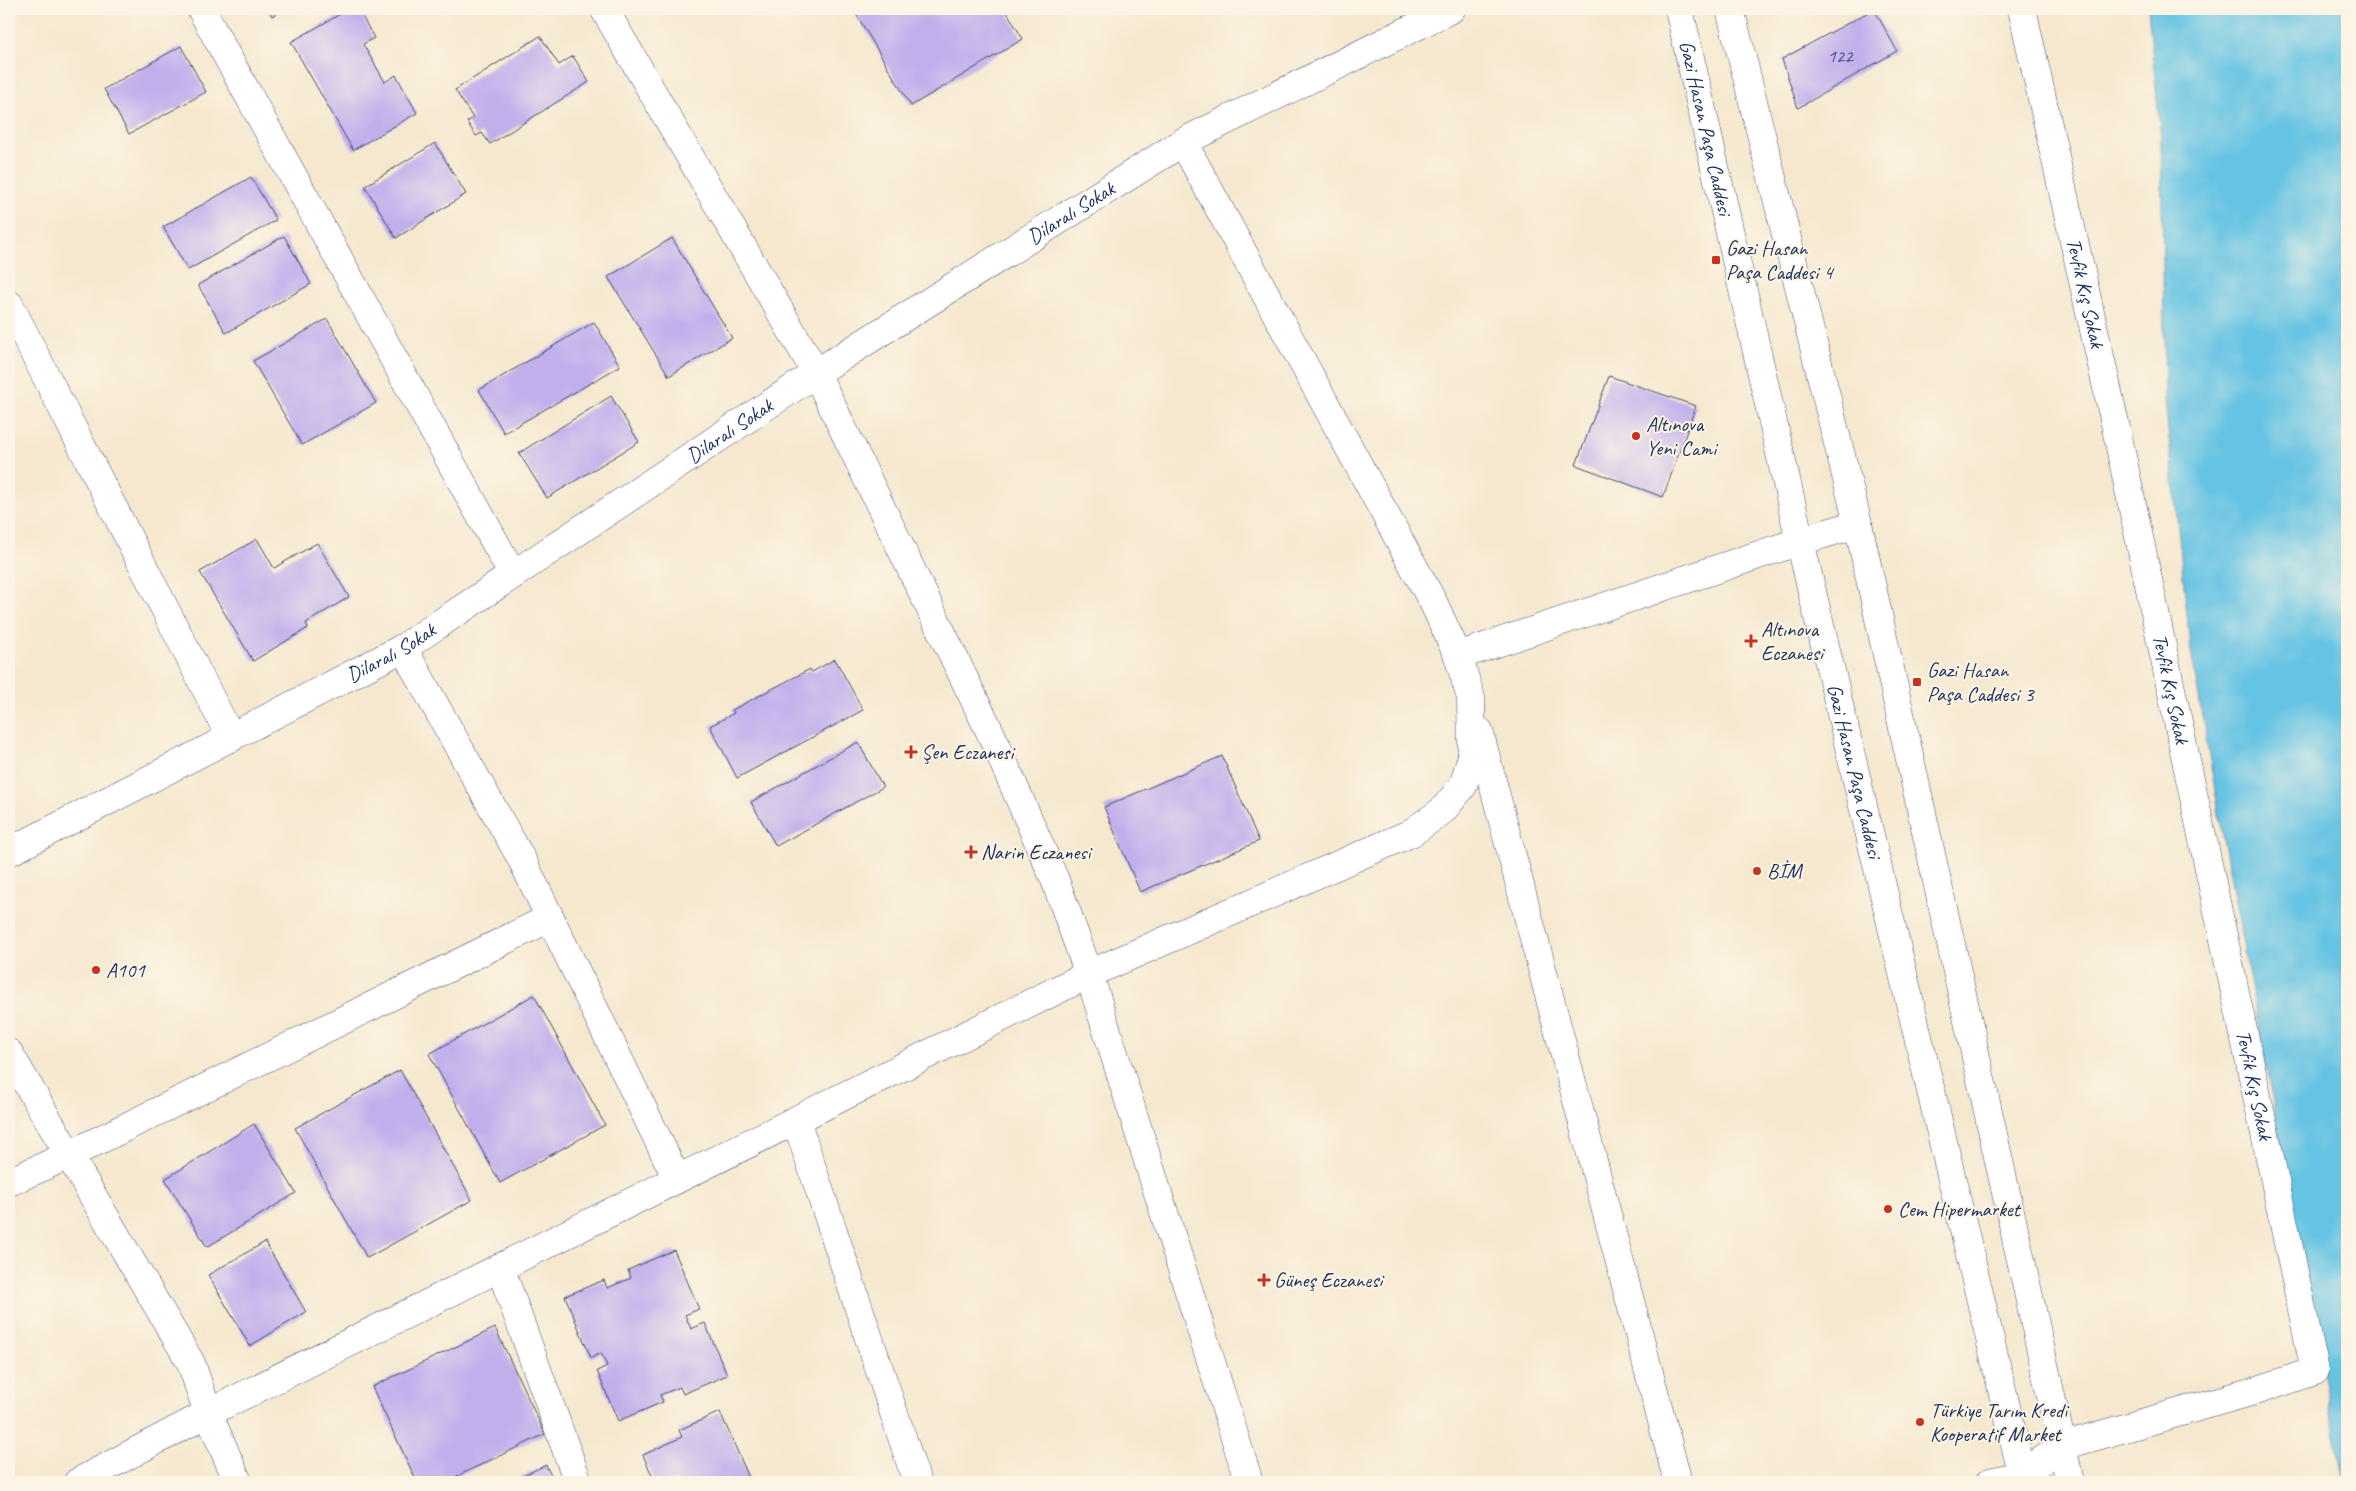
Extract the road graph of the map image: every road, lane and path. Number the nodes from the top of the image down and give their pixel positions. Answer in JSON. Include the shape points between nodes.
{"nodes":[{"id":1,"x":201,"y":9,"type":"edge"},
{"id":2,"x":604,"y":9,"type":"edge"},
{"id":3,"x":1451,"y":9,"type":"edge"},
{"id":4,"x":1679,"y":9,"type":"edge"},
{"id":5,"x":1730,"y":9,"type":"edge"},
{"id":6,"x":2022,"y":9,"type":"edge"},
{"id":7,"x":1183,"y":142,"type":"junction"},
{"id":8,"x":9,"y":304,"type":"edge"},
{"id":9,"x":816,"y":373,"type":"junction"},
{"id":10,"x":1858,"y":524,"type":"junction"},
{"id":11,"x":1800,"y":541,"type":"junction"},
{"id":12,"x":513,"y":575,"type":"junction"},
{"id":13,"x":403,"y":648,"type":"junction"},
{"id":14,"x":1458,"y":656,"type":"junction"},
{"id":15,"x":1471,"y":698,"type":"junction"},
{"id":16,"x":231,"y":738,"type":"junction"},
{"id":17,"x":9,"y":852,"type":"edge"},
{"id":18,"x":550,"y":918,"type":"junction"},
{"id":19,"x":1089,"y":974,"type":"junction"},
{"id":20,"x":9,"y":1053,"type":"edge"},
{"id":21,"x":796,"y":1120,"type":"junction"},
{"id":22,"x":69,"y":1155,"type":"junction"},
{"id":23,"x":677,"y":1179,"type":"junction"},
{"id":24,"x":9,"y":1182,"type":"edge"},
{"id":25,"x":500,"y":1267,"type":"junction"},
{"id":26,"x":208,"y":1413,"type":"junction"},
{"id":27,"x":2062,"y":1446,"type":"junction"},
{"id":28,"x":2023,"y":1479,"type":"edge"},
{"id":29,"x":78,"y":1482,"type":"edge"},
{"id":30,"x":238,"y":1482,"type":"edge"},
{"id":31,"x":578,"y":1482,"type":"edge"},
{"id":32,"x":917,"y":1482,"type":"edge"},
{"id":33,"x":1249,"y":1482,"type":"edge"},
{"id":34,"x":1678,"y":1482,"type":"edge"},
{"id":35,"x":1990,"y":1482,"type":"edge"},
{"id":36,"x":2070,"y":1482,"type":"edge"}],
"edges":[{"from":1,"to":12,"type":"street"},
{"from":2,"to":9,"type":"street"},
{"from":3,"to":7,"type":"street","name":"Dilaralı Sokak"},
{"from":4,"to":11,"type":"street","name":"Gazi Hasan Paşa Caddesi"},
{"from":5,"to":10,"type":"street"},
{"from":6,"to":27,"type":"street","name":"Tevfik Kış Sokak","via":[[2118,438],[2315,1371]]},
{"from":7,"to":9,"type":"street","name":"Dilaralı Sokak"},
{"from":7,"to":14,"type":"street","via":[[1434,604]]},
{"from":8,"to":16,"type":"street"},
{"from":9,"to":12,"type":"street","name":"Dilaralı Sokak"},
{"from":9,"to":19,"type":"street","via":[[992,736],[1055,880]]},
{"from":10,"to":11,"type":"street"},
{"from":10,"to":27,"type":"street"},
{"from":11,"to":14,"type":"street"},
{"from":11,"to":28,"type":"street","name":"Gazi Hasan Paşa Caddesi"},
{"from":12,"to":13,"type":"street","name":"Dilaralı Sokak"},
{"from":13,"to":16,"type":"street","name":"Dilaralı Sokak"},
{"from":13,"to":18,"type":"street","via":[[522,860]]},
{"from":14,"to":15,"type":"street"},
{"from":15,"to":19,"type":"street","via":[[1472,756],[1463,786],[1442,811],[1411,833]]},
{"from":15,"to":34,"type":"street"},
{"from":16,"to":17,"type":"street","name":"Dilaralı Sokak"},
{"from":18,"to":22,"type":"street"},
{"from":18,"to":23,"type":"street"},
{"from":19,"to":21,"type":"street"},
{"from":19,"to":33,"type":"street"},
{"from":20,"to":22,"type":"street"},
{"from":21,"to":23,"type":"street"},
{"from":21,"to":32,"type":"street"},
{"from":22,"to":24,"type":"street"},
{"from":22,"to":26,"type":"street","via":[[191,1363]]},
{"from":23,"to":25,"type":"street"},
{"from":25,"to":26,"type":"street"},
{"from":25,"to":31,"type":"street"},
{"from":26,"to":29,"type":"street"},
{"from":26,"to":30,"type":"street"},
{"from":27,"to":28,"type":"street"},
{"from":27,"to":36,"type":"street"},
{"from":28,"to":35,"type":"street"}]}
